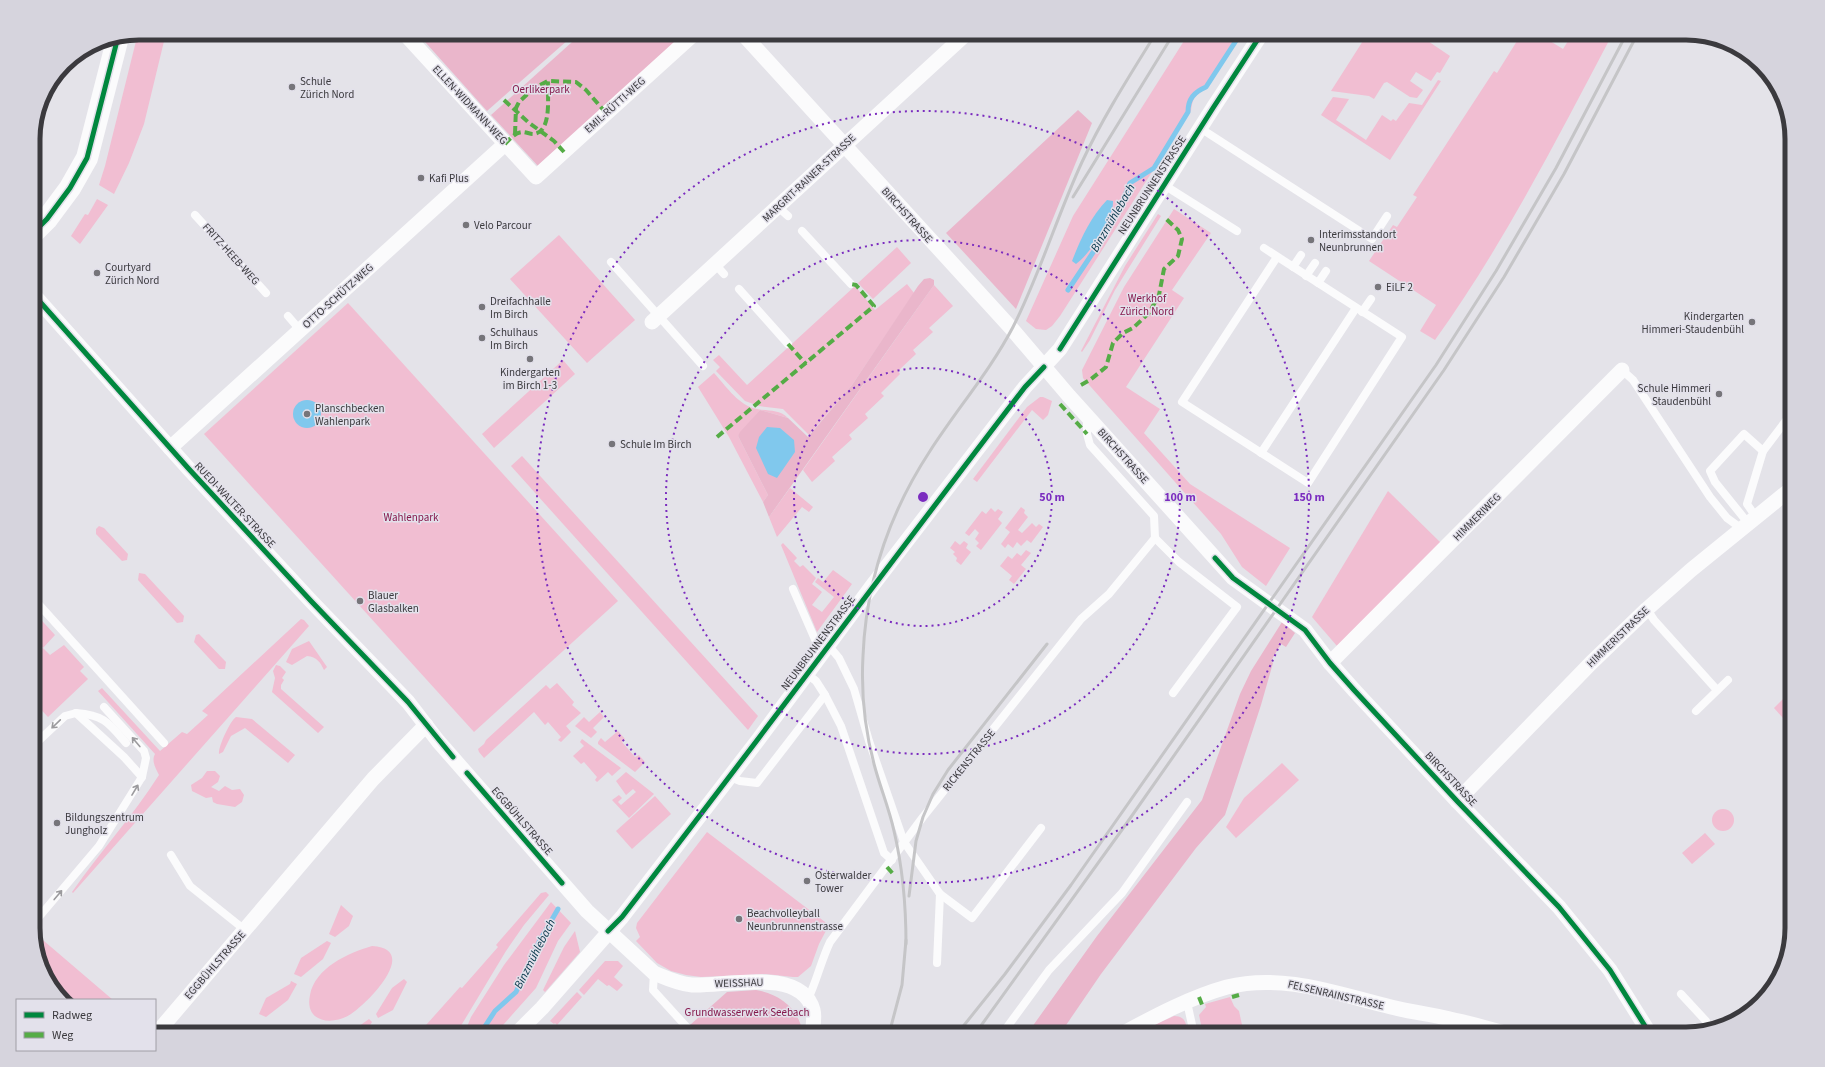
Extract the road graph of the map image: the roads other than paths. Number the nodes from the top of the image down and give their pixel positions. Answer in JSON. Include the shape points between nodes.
{"nodes":[{"id":1,"x":410,"y":40,"type":"edge"},
{"id":2,"x":687,"y":40,"type":"edge"},
{"id":3,"x":748,"y":40,"type":"edge"},
{"id":4,"x":959,"y":40,"type":"edge"},
{"id":5,"x":1257,"y":40,"type":"edge"},
{"id":6,"x":117,"y":43,"type":"edge"},
{"id":7,"x":1200,"y":128,"type":"junction"},
{"id":8,"x":505,"y":144,"type":"junction"},
{"id":9,"x":844,"y":146,"type":"junction"},
{"id":10,"x":536,"y":177,"type":"joint"},
{"id":11,"x":1164,"y":185,"type":"junction"},
{"id":12,"x":195,"y":215,"type":"dead end"},
{"id":13,"x":1387,"y":216,"type":"dead end"},
{"id":14,"x":40,"y":226,"type":"edge"},
{"id":15,"x":802,"y":231,"type":"dead end"},
{"id":16,"x":1238,"y":231,"type":"dead end"},
{"id":17,"x":1264,"y":248,"type":"dead end"},
{"id":18,"x":1301,"y":254,"type":"dead end"},
{"id":19,"x":1277,"y":256,"type":"junction"},
{"id":20,"x":612,"y":262,"type":"dead end"},
{"id":21,"x":1314,"y":263,"type":"dead end"},
{"id":22,"x":1293,"y":267,"type":"junction"},
{"id":23,"x":1326,"y":271,"type":"dead end"},
{"id":24,"x":1306,"y":276,"type":"junction"},
{"id":25,"x":1318,"y":283,"type":"junction"},
{"id":26,"x":851,"y":284,"type":"dead end"},
{"id":27,"x":739,"y":289,"type":"dead end"},
{"id":28,"x":266,"y":293,"type":"dead end"},
{"id":29,"x":1371,"y":299,"type":"dead end"},
{"id":30,"x":40,"y":302,"type":"edge"},
{"id":31,"x":1359,"y":310,"type":"junction"},
{"id":32,"x":288,"y":316,"type":"dead end"},
{"id":33,"x":655,"y":319,"type":"junction"},
{"id":34,"x":300,"y":330,"type":"junction"},
{"id":35,"x":788,"y":344,"type":"dead end"},
{"id":36,"x":704,"y":366,"type":"dead end"},
{"id":37,"x":1044,"y":367,"type":"junction"},
{"id":38,"x":1622,"y":370,"type":"joint"},
{"id":39,"x":1087,"y":416,"type":"junction"},
{"id":40,"x":1785,"y":422,"type":"edge"},
{"id":41,"x":170,"y":448,"type":"junction"},
{"id":42,"x":1763,"y":451,"type":"junction"},
{"id":43,"x":1262,"y":453,"type":"junction"},
{"id":44,"x":1785,"y":494,"type":"edge"},
{"id":45,"x":1749,"y":523,"type":"junction"},
{"id":46,"x":1155,"y":538,"type":"junction"},
{"id":47,"x":793,"y":589,"type":"dead end"},
{"id":48,"x":40,"y":606,"type":"edge"},
{"id":49,"x":1647,"y":609,"type":"junction"},
{"id":50,"x":823,"y":645,"type":"junction"},
{"id":51,"x":1330,"y":663,"type":"junction"},
{"id":52,"x":807,"y":674,"type":"junction"},
{"id":53,"x":1728,"y":680,"type":"dead end"},
{"id":54,"x":1717,"y":690,"type":"junction"},
{"id":55,"x":1173,"y":693,"type":"dead end"},
{"id":56,"x":825,"y":695,"type":"junction"},
{"id":57,"x":104,"y":707,"type":"dead end"},
{"id":58,"x":1696,"y":711,"type":"dead end"},
{"id":59,"x":76,"y":713,"type":"junction"},
{"id":60,"x":426,"y":725,"type":"junction"},
{"id":61,"x":40,"y":739,"type":"edge"},
{"id":62,"x":126,"y":743,"type":"dead end"},
{"id":63,"x":164,"y":743,"type":"dead end"},
{"id":64,"x":142,"y":777,"type":"junction"},
{"id":65,"x":730,"y":777,"type":"junction"},
{"id":66,"x":1457,"y":801,"type":"junction"},
{"id":67,"x":1187,"y":802,"type":"dead end"},
{"id":68,"x":1041,"y":828,"type":"dead end"},
{"id":69,"x":904,"y":842,"type":"junction"},
{"id":70,"x":171,"y":855,"type":"dead end"},
{"id":71,"x":892,"y":860,"type":"junction"},
{"id":72,"x":940,"y":894,"type":"junction"},
{"id":73,"x":40,"y":916,"type":"edge"},
{"id":74,"x":245,"y":930,"type":"junction"},
{"id":75,"x":608,"y":931,"type":"junction"},
{"id":76,"x":937,"y":963,"type":"dead end"},
{"id":77,"x":654,"y":973,"type":"junction"},
{"id":78,"x":1681,"y":994,"type":"dead end"},
{"id":79,"x":808,"y":999,"type":"junction"},
{"id":80,"x":1187,"y":1002,"type":"junction"},
{"id":81,"x":1706,"y":1021,"type":"dead end"},
{"id":82,"x":162,"y":1027,"type":"edge"},
{"id":83,"x":523,"y":1027,"type":"edge"},
{"id":84,"x":687,"y":1027,"type":"edge"},
{"id":85,"x":812,"y":1027,"type":"edge"},
{"id":86,"x":1007,"y":1027,"type":"edge"},
{"id":87,"x":1136,"y":1027,"type":"edge"},
{"id":88,"x":1192,"y":1027,"type":"edge"},
{"id":89,"x":1481,"y":1027,"type":"edge"},
{"id":90,"x":1646,"y":1027,"type":"edge"}],
"edges":[{"from":1,"to":8,"type":"street","name":"ELLEN-WIDMANN-WEG"},
{"from":2,"to":10,"type":"street","name":"EMIL-RÜTTI-WEG"},
{"from":3,"to":9,"type":"street","name":"BIRCHSTRASSE"},
{"from":4,"to":9,"type":"street","name":"MARGRIT-RAINER-STRASSE"},
{"from":5,"to":7,"type":"street","name":"NEUNBRUNNENSTRASSE"},
{"from":6,"to":14,"type":"main road","via":[[87,158],[70,188]]},
{"from":7,"to":11,"type":"street","name":"NEUNBRUNNENSTRASSE"},
{"from":7,"to":13,"type":"lane","via":[[1372,238]]},
{"from":8,"to":10,"type":"street","name":"ELLEN-WIDMANN-WEG"},
{"from":8,"to":34,"type":"street","name":"OTTO-SCHÜTZ-WEG"},
{"from":9,"to":33,"type":"street","name":"MARGRIT-RAINER-STRASSE","via":[[783,211],[720,269]]},
{"from":9,"to":37,"type":"street","name":"BIRCHSTRASSE"},
{"from":11,"to":16,"type":"lane"},
{"from":11,"to":37,"type":"street","name":"NEUNBRUNNENSTRASSE","via":[[1060,349]]},
{"from":12,"to":28,"type":"lane","name":"FRITZ-HEEB-WEG"},
{"from":15,"to":26,"type":"lane"},
{"from":17,"to":19,"type":"lane"},
{"from":18,"to":22,"type":"lane"},
{"from":19,"to":22,"type":"lane"},
{"from":19,"to":43,"type":"lane","via":[[1182,402]]},
{"from":20,"to":33,"type":"lane"},
{"from":21,"to":24,"type":"lane"},
{"from":22,"to":24,"type":"lane"},
{"from":23,"to":25,"type":"lane"},
{"from":24,"to":25,"type":"lane"},
{"from":25,"to":31,"type":"lane"},
{"from":27,"to":35,"type":"lane"},
{"from":29,"to":31,"type":"lane"},
{"from":30,"to":41,"type":"street","name":"RUEDI-WALTER-STRASSE"},
{"from":31,"to":43,"type":"lane"},
{"from":31,"to":43,"type":"lane","via":[[1402,337],[1308,483]]},
{"from":32,"to":34,"type":"lane"},
{"from":33,"to":36,"type":"lane"},
{"from":34,"to":41,"type":"street","name":"OTTO-SCHÜTZ-WEG"},
{"from":37,"to":39,"type":"street","name":"BIRCHSTRASSE"},
{"from":37,"to":50,"type":"street","name":"NEUNBRUNNENSTRASSE","via":[[1025,387],[872,586]]},
{"from":38,"to":45,"type":"lane","via":[[1633,380],[1710,497],[1727,518]]},
{"from":38,"to":51,"type":"street","name":"HIMMERIWEG"},
{"from":39,"to":46,"type":"lane","via":[[1090,445],[1154,516]]},
{"from":39,"to":51,"type":"street","name":"BIRCHSTRASSE","via":[[1233,578],[1304,630]]},
{"from":40,"to":42,"type":"lane"},
{"from":41,"to":60,"type":"street","name":"RUEDI-WALTER-STRASSE","via":[[408,702]]},
{"from":42,"to":45,"type":"lane","via":[[1747,504]]},
{"from":42,"to":45,"type":"lane","via":[[1744,434],[1710,471],[1715,482]]},
{"from":44,"to":45,"type":"street","name":"HIMMERISTRASSE"},
{"from":45,"to":49,"type":"street","name":"HIMMERISTRASSE"},
{"from":46,"to":55,"type":"lane","via":[[1179,562],[1237,607]]},
{"from":46,"to":69,"type":"lane","name":"RICKENSTRASSE","via":[[1109,594],[1081,619]]},
{"from":47,"to":50,"type":"lane"},
{"from":48,"to":63,"type":"lane"},
{"from":49,"to":54,"type":"lane"},
{"from":49,"to":66,"type":"street","name":"HIMMERISTRASSE"},
{"from":50,"to":52,"type":"street","name":"NEUNBRUNNENSTRASSE"},
{"from":50,"to":69,"type":"lane","via":[[839,658],[854,689]]},
{"from":51,"to":66,"type":"street","name":"BIRCHSTRASSE"},
{"from":52,"to":56,"type":"lane","via":[[816,681]]},
{"from":52,"to":65,"type":"street","name":"NEUNBRUNNENSTRASSE"},
{"from":53,"to":54,"type":"lane"},
{"from":54,"to":58,"type":"lane"},
{"from":56,"to":65,"type":"lane","via":[[758,783]]},
{"from":56,"to":71,"type":"lane","via":[[841,726],[884,853]]},
{"from":64,"to":57,"type":"lane","one_way":true,"via":[[146,758],[144,751]]},
{"from":59,"to":61,"type":"lane","one_way":true,"via":[[65,716]]},
{"from":59,"to":62,"type":"lane","via":[[100,717]]},
{"from":59,"to":64,"type":"lane","via":[[124,756]]},
{"from":60,"to":74,"type":"street","name":"EGGBÜHLSTRASSE","via":[[373,779]]},
{"from":60,"to":75,"type":"street","name":"EGGBÜHLSTRASSE","via":[[582,905]]},
{"from":73,"to":64,"type":"lane","one_way":true,"via":[[99,846]]},
{"from":65,"to":75,"type":"street","name":"NEUNBRUNNENSTRASSE","via":[[622,917]]},
{"from":66,"to":90,"type":"street","name":"BIRCHSTRASSE","via":[[1560,906],[1610,970]]},
{"from":67,"to":86,"type":"lane","via":[[1122,893],[1049,970]]},
{"from":68,"to":72,"type":"lane","via":[[972,918]]},
{"from":69,"to":71,"type":"lane","name":"RICKENSTRASSE"},
{"from":69,"to":72,"type":"lane"},
{"from":70,"to":74,"type":"lane","via":[[190,886]]},
{"from":71,"to":79,"type":"lane","name":"RICKENSTRASSE","via":[[830,942]]},
{"from":72,"to":76,"type":"lane"},
{"from":74,"to":82,"type":"street","name":"EGGBÜHLSTRASSE"},
{"from":75,"to":77,"type":"street","name":"WEISSHAU"},
{"from":75,"to":83,"type":"street","name":"NEUNBRUNNENSTRASSE"},
{"from":77,"to":79,"type":"street","name":"WEISSHAU","via":[[693,985],[765,981],[786,985]]},
{"from":77,"to":84,"type":"lane","via":[[653,990]]},
{"from":78,"to":81,"type":"lane"},
{"from":79,"to":85,"type":"street","via":[[813,1010]]},
{"from":80,"to":87,"type":"street","name":"FELSENRAINSTRASSE"},
{"from":80,"to":88,"type":"lane"},
{"from":80,"to":89,"type":"street","name":"FELSENRAINSTRASSE","via":[[1227,987],[1285,982]]}]}
